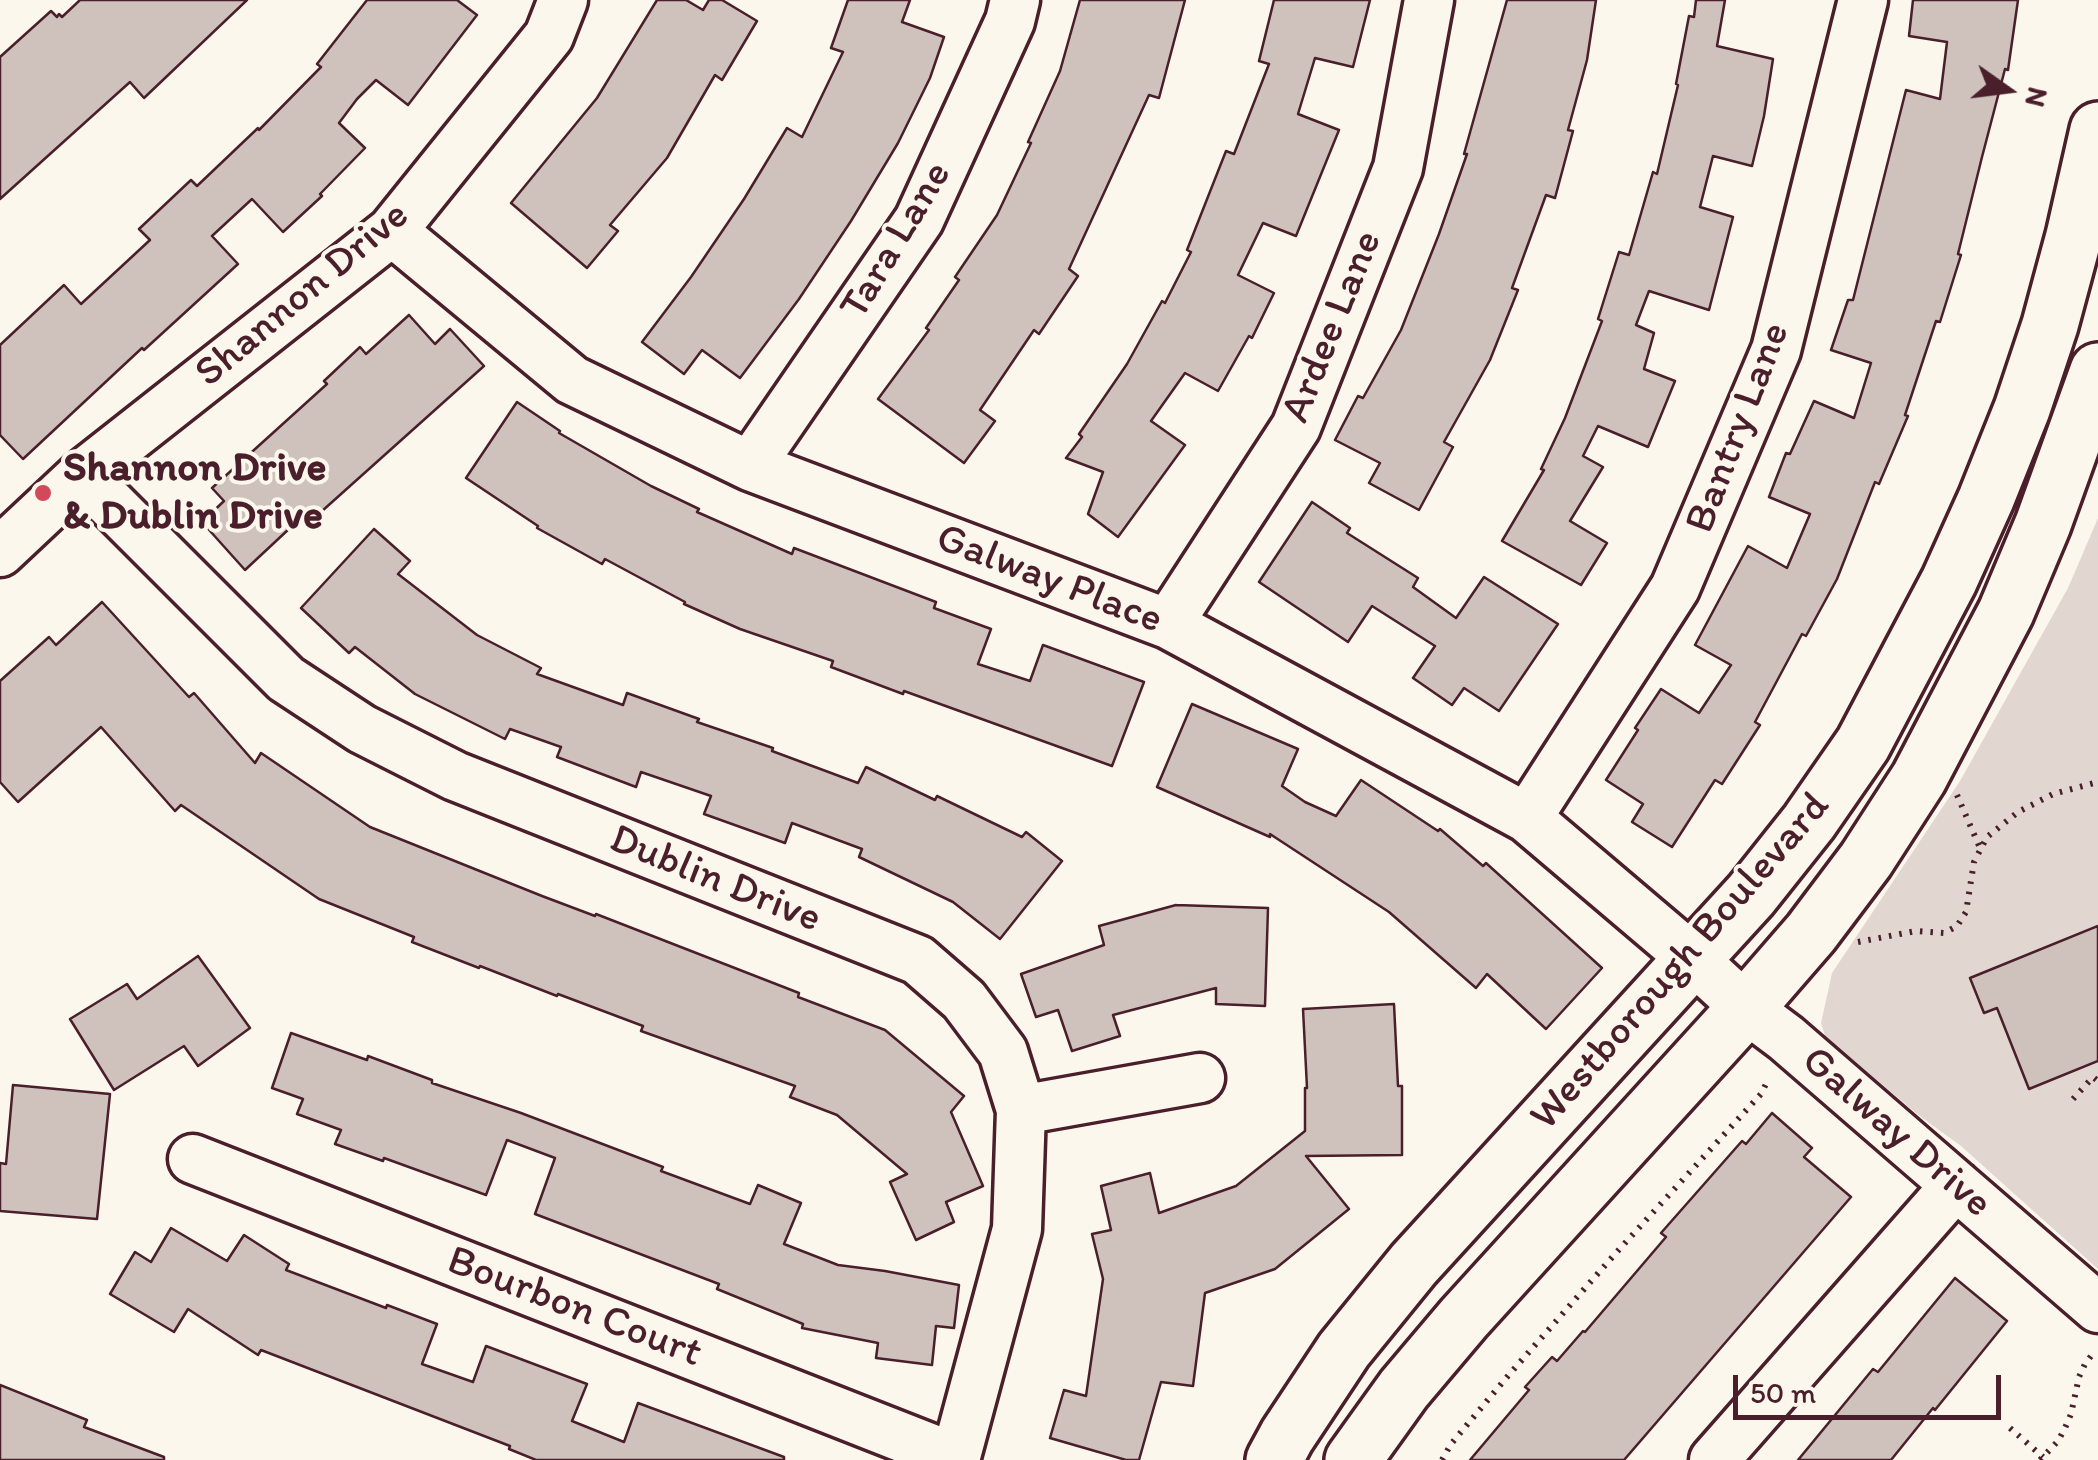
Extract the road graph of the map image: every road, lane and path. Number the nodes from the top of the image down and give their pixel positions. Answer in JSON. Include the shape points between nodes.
{"nodes":[{"id":1,"x":564,"y":0,"type":"edge"},
{"id":2,"x":1015,"y":0,"type":"edge"},
{"id":3,"x":1429,"y":0,"type":"edge"},
{"id":4,"x":1863,"y":0,"type":"edge"},
{"id":5,"x":2098,"y":130,"type":"edge"},
{"id":6,"x":392,"y":231,"type":"junction"},
{"id":7,"x":2098,"y":371,"type":"edge"},
{"id":8,"x":750,"y":466,"type":"junction"},
{"id":9,"x":82,"y":476,"type":"junction"},
{"id":10,"x":0,"y":552,"type":"edge"},
{"id":11,"x":1168,"y":624,"type":"junction"},
{"id":12,"x":2098,"y":782,"type":"edge"},
{"id":13,"x":1953,"y":788,"type":"dead end"},
{"id":14,"x":1527,"y":818,"type":"junction"},
{"id":15,"x":1981,"y":849,"type":"junction"},
{"id":16,"x":1855,"y":942,"type":"dead end"},
{"id":17,"x":1693,"y":958,"type":"junction"},
{"id":18,"x":1746,"y":1008,"type":"junction"},
{"id":19,"x":1200,"y":1078,"type":"dead end"},
{"id":20,"x":2098,"y":1081,"type":"edge"},
{"id":21,"x":1766,"y":1084,"type":"dead end"},
{"id":22,"x":2073,"y":1099,"type":"dead end"},
{"id":23,"x":1021,"y":1110,"type":"junction"},
{"id":24,"x":193,"y":1159,"type":"dead end"},
{"id":25,"x":1956,"y":1185,"type":"junction"},
{"id":26,"x":2096,"y":1330,"type":"edge"},
{"id":27,"x":2010,"y":1428,"type":"dead end"},
{"id":28,"x":2041,"y":1458,"type":"edge"},
{"id":29,"x":955,"y":1459,"type":"edge"},
{"id":30,"x":1274,"y":1460,"type":"edge"},
{"id":31,"x":1354,"y":1460,"type":"edge"},
{"id":32,"x":1442,"y":1460,"type":"edge"},
{"id":33,"x":1714,"y":1460,"type":"edge"}],
"edges":[{"from":1,"to":6,"type":"street","name":"Shannon Drive","via":[[549,36]]},
{"from":2,"to":8,"type":"street","name":"Tara Lane","via":[[919,220]]},
{"from":3,"to":11,"type":"street","name":"Ardee Lane","via":[[1398,168],[1296,427]]},
{"from":4,"to":14,"type":"street","name":"Bantry Lane","via":[[1776,350],[1675,588]]},
{"from":5,"to":17,"type":"main road","name":"Westborough Boulevard","via":[[2050,325],[1949,581],[1852,759],[1751,895]]},
{"from":6,"to":8,"type":"street","name":"Galway Place","via":[[572,380]]},
{"from":6,"to":9,"type":"street","name":"Shannon Drive"},
{"from":7,"to":18,"type":"main road","name":"Westborough Boulevard","via":[[2006,612],[1919,778],[1866,860]]},
{"from":8,"to":11,"type":"street","name":"Galway Place"},
{"from":9,"to":10,"type":"street","name":"Shannon Drive"},
{"from":9,"to":23,"type":"street","name":"Dublin Drive","via":[[286,679],[362,730],[454,776],[918,960],[964,1000],[1003,1052]]},
{"from":11,"to":14,"type":"street","name":"Galway Place"},
{"from":12,"to":15,"type":"path","via":[[2018,812]]},
{"from":13,"to":15,"type":"path"},
{"from":14,"to":17,"type":"street","name":"Galway Place"},
{"from":15,"to":16,"type":"path","via":[[1957,926]]},
{"from":17,"to":18,"type":"street","name":"Galway Drive"},
{"from":17,"to":30,"type":"main road","name":"Westborough Boulevard","via":[[1414,1264],[1344,1350]]},
{"from":18,"to":25,"type":"street","name":"Galway Drive"},
{"from":18,"to":31,"type":"main road","name":"Westborough Boulevard","via":[[1464,1318]]},
{"from":19,"to":23,"type":"street"},
{"from":20,"to":22,"type":"path","via":[[2093,1077]]},
{"from":21,"to":32,"type":"path"},
{"from":23,"to":29,"type":"street","name":"Dublin Drive","via":[[1017,1229]]},
{"from":24,"to":29,"type":"street","name":"Bourbon Court"},
{"from":25,"to":26,"type":"street","name":"Galway Drive"},
{"from":25,"to":33,"type":"street"},
{"from":26,"to":28,"type":"path","via":[[2071,1414]]},
{"from":27,"to":28,"type":"path"}]}
